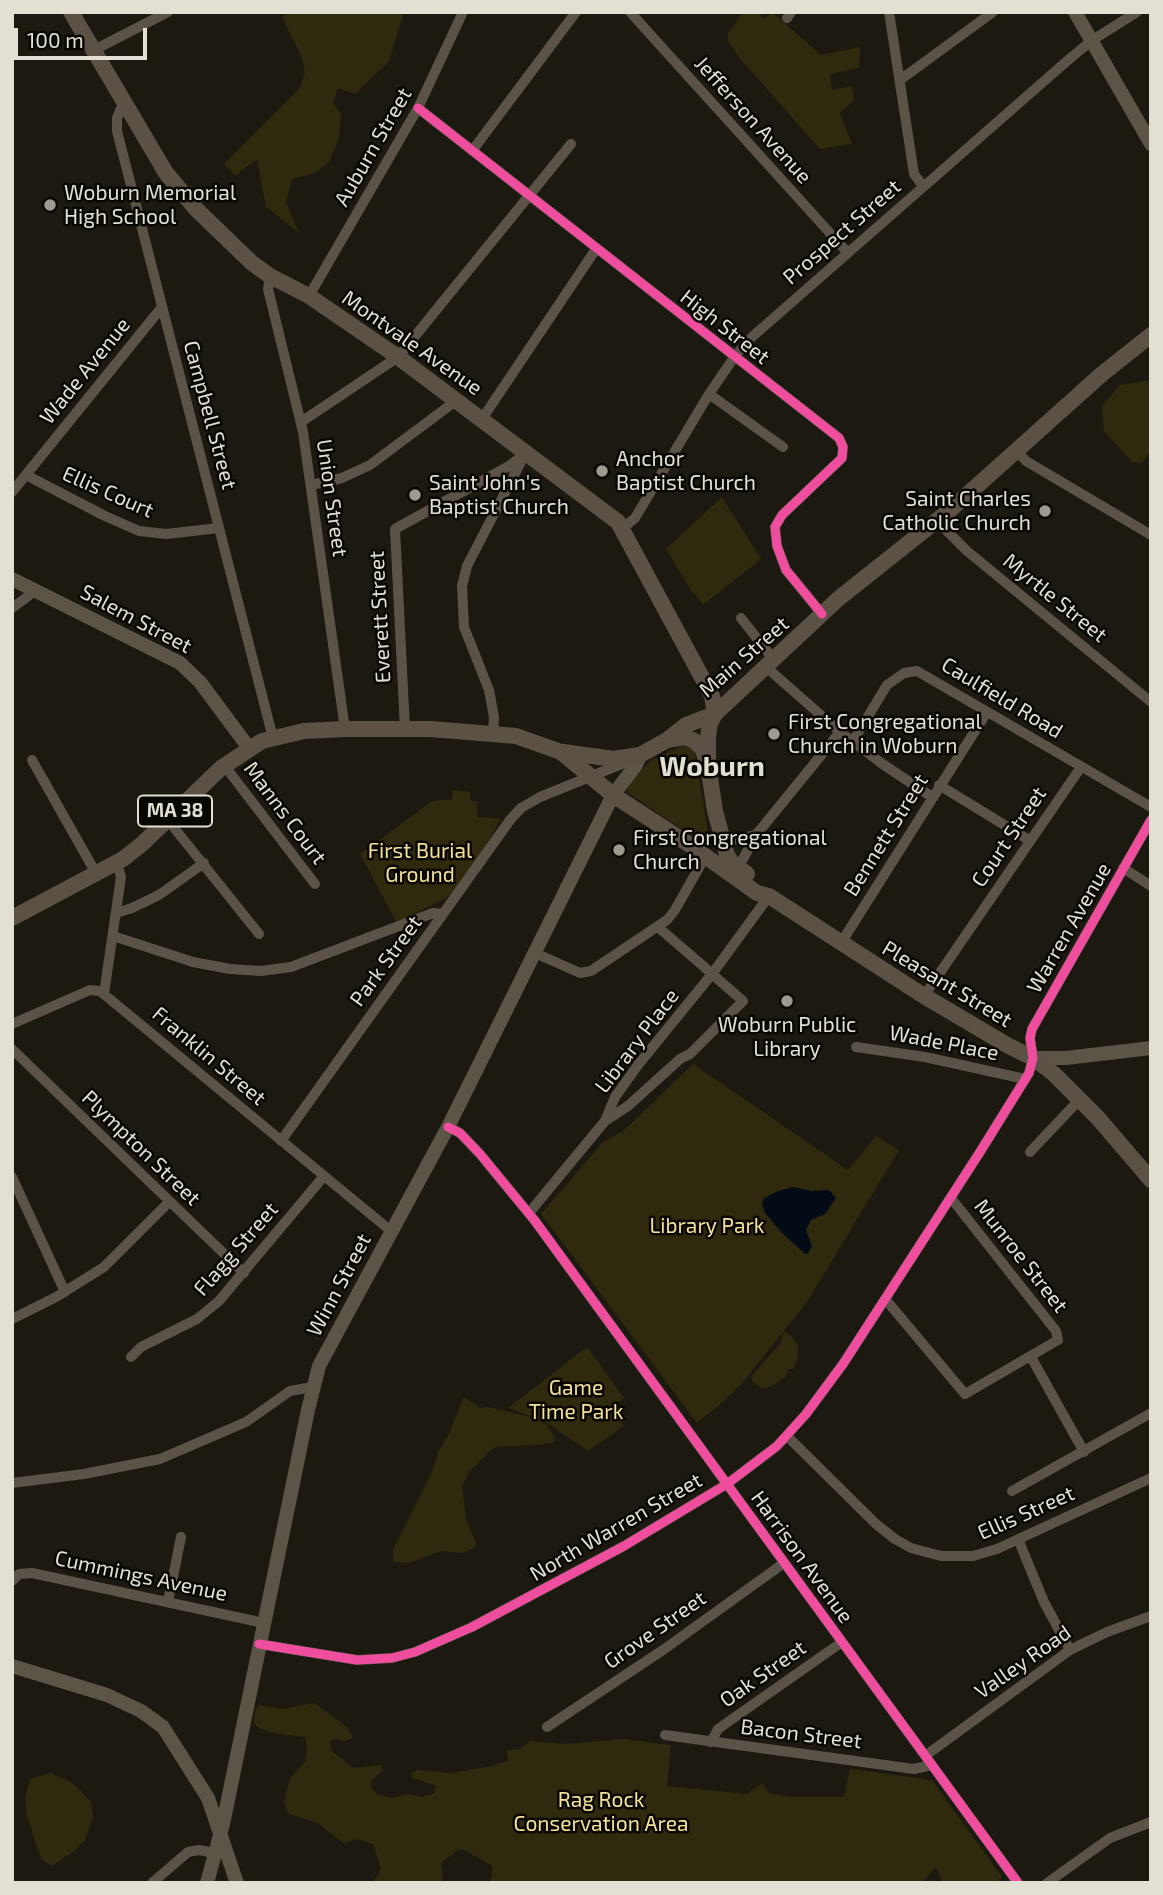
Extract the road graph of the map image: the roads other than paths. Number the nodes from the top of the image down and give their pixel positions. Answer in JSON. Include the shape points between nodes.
{"nodes":[{"id":1,"x":71,"y":12,"type":"edge"},
{"id":2,"x":168,"y":12,"type":"edge"},
{"id":3,"x":463,"y":12,"type":"edge"},
{"id":4,"x":576,"y":12,"type":"edge"},
{"id":5,"x":630,"y":12,"type":"edge"},
{"id":6,"x":889,"y":12,"type":"edge"},
{"id":7,"x":993,"y":12,"type":"edge"},
{"id":8,"x":1075,"y":12,"type":"edge"},
{"id":9,"x":1138,"y":12,"type":"edge"},
{"id":10,"x":1091,"y":41,"type":"junction"},
{"id":11,"x":94,"y":50,"type":"junction"},
{"id":12,"x":900,"y":80,"type":"junction"},
{"id":13,"x":124,"y":101,"type":"junction"},
{"id":14,"x":418,"y":108,"type":"junction"},
{"id":15,"x":572,"y":144,"type":"dead end"},
{"id":16,"x":1151,"y":144,"type":"edge"},
{"id":17,"x":472,"y":151,"type":"junction"},
{"id":18,"x":923,"y":186,"type":"junction"},
{"id":19,"x":528,"y":195,"type":"junction"},
{"id":20,"x":596,"y":249,"type":"junction"},
{"id":21,"x":848,"y":253,"type":"junction"},
{"id":22,"x":271,"y":276,"type":"junction"},
{"id":23,"x":309,"y":296,"type":"junction"},
{"id":24,"x":162,"y":307,"type":"junction"},
{"id":25,"x":1151,"y":335,"type":"edge"},
{"id":26,"x":735,"y":356,"type":"junction"},
{"id":27,"x":398,"y":357,"type":"junction"},
{"id":28,"x":709,"y":394,"type":"junction"},
{"id":29,"x":457,"y":400,"type":"junction"},
{"id":30,"x":482,"y":419,"type":"junction"},
{"id":31,"x":301,"y":422,"type":"junction"},
{"id":32,"x":783,"y":447,"type":"dead end"},
{"id":33,"x":1017,"y":451,"type":"junction"},
{"id":34,"x":526,"y":453,"type":"junction"},
{"id":35,"x":26,"y":475,"type":"junction"},
{"id":36,"x":310,"y":485,"type":"junction"},
{"id":37,"x":12,"y":492,"type":"edge"},
{"id":38,"x":937,"y":521,"type":"junction"},
{"id":39,"x":219,"y":528,"type":"junction"},
{"id":40,"x":623,"y":528,"type":"junction"},
{"id":41,"x":1151,"y":535,"type":"edge"},
{"id":42,"x":12,"y":579,"type":"edge"},
{"id":43,"x":35,"y":591,"type":"junction"},
{"id":44,"x":12,"y":608,"type":"edge"},
{"id":45,"x":822,"y":614,"type":"junction"},
{"id":46,"x":741,"y":618,"type":"dead end"},
{"id":47,"x":770,"y":664,"type":"junction"},
{"id":48,"x":1151,"y":702,"type":"edge"},
{"id":49,"x":987,"y":712,"type":"junction"},
{"id":50,"x":715,"y":714,"type":"junction"},
{"id":51,"x":345,"y":729,"type":"junction"},
{"id":52,"x":405,"y":729,"type":"junction"},
{"id":53,"x":840,"y":732,"type":"junction"},
{"id":54,"x":492,"y":733,"type":"junction"},
{"id":55,"x":273,"y":738,"type":"junction"},
{"id":56,"x":667,"y":740,"type":"junction"},
{"id":57,"x":853,"y":741,"type":"junction"},
{"id":58,"x":248,"y":748,"type":"junction"},
{"id":59,"x":561,"y":752,"type":"junction"},
{"id":60,"x":640,"y":755,"type":"junction"},
{"id":61,"x":32,"y":760,"type":"dead end"},
{"id":62,"x":224,"y":765,"type":"junction"},
{"id":63,"x":708,"y":765,"type":"junction"},
{"id":64,"x":1081,"y":767,"type":"junction"},
{"id":65,"x":592,"y":777,"type":"junction"},
{"id":66,"x":939,"y":785,"type":"junction"},
{"id":67,"x":613,"y":795,"type":"junction"},
{"id":68,"x":932,"y":797,"type":"junction"},
{"id":69,"x":1151,"y":807,"type":"edge"},
{"id":70,"x":167,"y":819,"type":"junction"},
{"id":71,"x":1151,"y":820,"type":"edge"},
{"id":72,"x":756,"y":835,"type":"junction"},
{"id":73,"x":1029,"y":840,"type":"junction"},
{"id":74,"x":723,"y":842,"type":"junction"},
{"id":75,"x":687,"y":843,"type":"junction"},
{"id":76,"x":705,"y":857,"type":"junction"},
{"id":77,"x":117,"y":863,"type":"junction"},
{"id":78,"x":204,"y":863,"type":"junction"},
{"id":79,"x":738,"y":868,"type":"junction"},
{"id":80,"x":1123,"y":869,"type":"junction"},
{"id":81,"x":97,"y":875,"type":"junction"},
{"id":82,"x":315,"y":884,"type":"dead end"},
{"id":83,"x":1151,"y":886,"type":"edge"},
{"id":84,"x":769,"y":896,"type":"junction"},
{"id":85,"x":116,"y":913,"type":"junction"},
{"id":86,"x":443,"y":914,"type":"junction"},
{"id":87,"x":12,"y":918,"type":"edge"},
{"id":88,"x":659,"y":928,"type":"junction"},
{"id":89,"x":259,"y":934,"type":"dead end"},
{"id":90,"x":113,"y":936,"type":"junction"},
{"id":91,"x":841,"y":943,"type":"junction"},
{"id":92,"x":535,"y":953,"type":"junction"},
{"id":93,"x":712,"y":974,"type":"junction"},
{"id":94,"x":104,"y":994,"type":"junction"},
{"id":95,"x":925,"y":996,"type":"junction"},
{"id":96,"x":12,"y":1024,"type":"edge"},
{"id":97,"x":856,"y":1047,"type":"dead end"},
{"id":98,"x":1151,"y":1048,"type":"edge"},
{"id":99,"x":12,"y":1049,"type":"edge"},
{"id":100,"x":1033,"y":1058,"type":"junction"},
{"id":101,"x":1025,"y":1079,"type":"junction"},
{"id":102,"x":1080,"y":1099,"type":"junction"},
{"id":103,"x":605,"y":1121,"type":"junction"},
{"id":104,"x":447,"y":1126,"type":"junction"},
{"id":105,"x":281,"y":1141,"type":"junction"},
{"id":106,"x":1030,"y":1152,"type":"dead end"},
{"id":107,"x":12,"y":1177,"type":"edge"},
{"id":108,"x":324,"y":1177,"type":"junction"},
{"id":109,"x":1151,"y":1180,"type":"edge"},
{"id":110,"x":951,"y":1198,"type":"junction"},
{"id":111,"x":169,"y":1202,"type":"junction"},
{"id":112,"x":529,"y":1213,"type":"junction"},
{"id":113,"x":391,"y":1231,"type":"junction"},
{"id":114,"x":244,"y":1273,"type":"junction"},
{"id":115,"x":65,"y":1292,"type":"junction"},
{"id":116,"x":887,"y":1300,"type":"junction"},
{"id":117,"x":12,"y":1319,"type":"edge"},
{"id":118,"x":131,"y":1357,"type":"dead end"},
{"id":119,"x":1031,"y":1357,"type":"junction"},
{"id":120,"x":313,"y":1387,"type":"junction"},
{"id":121,"x":1151,"y":1413,"type":"edge"},
{"id":122,"x":787,"y":1436,"type":"junction"},
{"id":123,"x":1084,"y":1452,"type":"junction"},
{"id":124,"x":1151,"y":1478,"type":"edge"},
{"id":125,"x":12,"y":1483,"type":"edge"},
{"id":126,"x":727,"y":1484,"type":"junction"},
{"id":127,"x":1012,"y":1491,"type":"dead end"},
{"id":128,"x":181,"y":1537,"type":"dead end"},
{"id":129,"x":1018,"y":1539,"type":"junction"},
{"id":130,"x":784,"y":1563,"type":"junction"},
{"id":131,"x":12,"y":1581,"type":"edge"},
{"id":132,"x":168,"y":1602,"type":"junction"},
{"id":133,"x":1151,"y":1616,"type":"edge"},
{"id":134,"x":264,"y":1623,"type":"junction"},
{"id":135,"x":842,"y":1642,"type":"junction"},
{"id":136,"x":259,"y":1644,"type":"junction"},
{"id":137,"x":1070,"y":1650,"type":"junction"},
{"id":138,"x":12,"y":1666,"type":"edge"},
{"id":139,"x":547,"y":1727,"type":"dead end"},
{"id":140,"x":665,"y":1735,"type":"dead end"},
{"id":141,"x":711,"y":1742,"type":"junction"},
{"id":142,"x":928,"y":1760,"type":"junction"},
{"id":143,"x":1151,"y":1822,"type":"edge"},
{"id":144,"x":220,"y":1834,"type":"junction"},
{"id":145,"x":215,"y":1853,"type":"junction"},
{"id":146,"x":1014,"y":1881,"type":"edge"},
{"id":147,"x":152,"y":1883,"type":"edge"},
{"id":148,"x":207,"y":1883,"type":"edge"},
{"id":149,"x":237,"y":1883,"type":"edge"},
{"id":150,"x":1047,"y":1883,"type":"edge"}],
"edges":[{"from":1,"to":11,"type":"main road","name":"Montvale Avenue"},
{"from":2,"to":11,"type":"street"},
{"from":3,"to":14,"type":"street","name":"Auburn Street"},
{"from":4,"to":17,"type":"street"},
{"from":5,"to":21,"type":"street","name":"Jefferson Avenue"},
{"from":6,"to":12,"type":"street"},
{"from":7,"to":12,"type":"street"},
{"from":8,"to":10,"type":"main road"},
{"from":9,"to":10,"type":"street","name":"Prospect Street"},
{"from":10,"to":16,"type":"main road"},
{"from":10,"to":18,"type":"street","name":"Prospect Street"},
{"from":11,"to":13,"type":"main road","name":"Montvale Avenue"},
{"from":12,"to":18,"type":"street","via":[[914,174]]},
{"from":13,"to":22,"type":"main road","name":"Montvale Avenue","via":[[181,193]]},
{"from":13,"to":24,"type":"street","name":"Campbell Street","via":[[117,131]]},
{"from":14,"to":17,"type":"street","name":"High Street"},
{"from":14,"to":23,"type":"street","name":"Auburn Street"},
{"from":15,"to":19,"type":"street"},
{"from":17,"to":19,"type":"street","name":"High Street"},
{"from":18,"to":21,"type":"street","name":"Prospect Street"},
{"from":19,"to":20,"type":"street","name":"High Street"},
{"from":19,"to":27,"type":"street"},
{"from":20,"to":26,"type":"street","name":"High Street"},
{"from":20,"to":30,"type":"street"},
{"from":21,"to":26,"type":"street","name":"Prospect Street"},
{"from":22,"to":23,"type":"main road","name":"Montvale Avenue"},
{"from":22,"to":31,"type":"street","name":"Union Street","via":[[268,289]]},
{"from":23,"to":27,"type":"main road","name":"Montvale Avenue"},
{"from":24,"to":35,"type":"street","name":"Wade Avenue"},
{"from":24,"to":39,"type":"street","name":"Campbell Street"},
{"from":25,"to":33,"type":"main road","name":"Main Street","number":"MA 38"},
{"from":26,"to":28,"type":"street","name":"Prospect Street"},
{"from":26,"to":45,"type":"street","name":"High Street","via":[[830,429],[842,445],[839,461],[783,513],[775,527],[786,570]]},
{"from":27,"to":29,"type":"main road","name":"Montvale Avenue"},
{"from":27,"to":31,"type":"street"},
{"from":28,"to":32,"type":"street"},
{"from":28,"to":40,"type":"street","name":"Prospect Street","via":[[635,519]]},
{"from":29,"to":30,"type":"main road","name":"Montvale Avenue"},
{"from":29,"to":36,"type":"street","via":[[365,468]]},
{"from":30,"to":34,"type":"main road","name":"Montvale Avenue"},
{"from":31,"to":36,"type":"street","name":"Union Street"},
{"from":33,"to":38,"type":"main road","name":"Main Street","number":"MA 38"},
{"from":33,"to":41,"type":"street","via":[[1026,461]]},
{"from":34,"to":40,"type":"main road","name":"Montvale Avenue"},
{"from":34,"to":52,"type":"street","name":"Everett Street","via":[[395,529]]},
{"from":34,"to":54,"type":"street","via":[[464,575],[463,618],[491,697]]},
{"from":35,"to":37,"type":"street","name":"Wade Avenue"},
{"from":35,"to":39,"type":"street","name":"Ellis Court","via":[[139,531],[166,534]]},
{"from":36,"to":51,"type":"street","name":"Union Street"},
{"from":38,"to":45,"type":"main road","name":"Main Street","number":"MA 38"},
{"from":38,"to":48,"type":"street","name":"Myrtle Street"},
{"from":39,"to":55,"type":"street","name":"Campbell Street"},
{"from":40,"to":50,"type":"main road","name":"Montvale Avenue","via":[[712,696]]},
{"from":42,"to":43,"type":"main road","name":"Salem Street"},
{"from":43,"to":44,"type":"street"},
{"from":43,"to":58,"type":"main road","name":"Salem Street","via":[[184,666],[208,691]]},
{"from":45,"to":47,"type":"main road","name":"Main Street","number":"MA 38"},
{"from":46,"to":47,"type":"street"},
{"from":47,"to":50,"type":"main road","name":"Main Street","number":"MA 38"},
{"from":47,"to":53,"type":"street"},
{"from":49,"to":57,"type":"street","name":"Caulfield Road","via":[[926,674],[907,671],[881,691]]},
{"from":49,"to":64,"type":"street","name":"Caulfield Road"},
{"from":49,"to":66,"type":"street","name":"Bennett Street"},
{"from":50,"to":56,"type":"main road","name":"Main Street","number":"MA 38","via":[[693,721]]},
{"from":50,"to":63,"type":"main road","via":[[708,730]]},
{"from":51,"to":52,"type":"main road","name":"Main Street","number":"MA 38"},
{"from":51,"to":55,"type":"main road","name":"Main Street","number":"MA 38"},
{"from":52,"to":54,"type":"main road","name":"Main Street","number":"MA 38"},
{"from":53,"to":57,"type":"street"},
{"from":53,"to":72,"type":"street"},
{"from":54,"to":59,"type":"main road","name":"Main Street","number":"MA 38","via":[[527,738]]},
{"from":55,"to":58,"type":"main road","name":"Main Street","number":"MA 38"},
{"from":56,"to":60,"type":"main road","name":"Main Street","number":"MA 38"},
{"from":56,"to":63,"type":"main road","via":[[693,740],[702,748]]},
{"from":57,"to":68,"type":"street"},
{"from":58,"to":62,"type":"main road","name":"Main Street","number":"MA 38"},
{"from":59,"to":60,"type":"main road","name":"Main Street","number":"MA 38","via":[[614,759]]},
{"from":59,"to":65,"type":"main road","name":"Main Street","number":"MA 38"},
{"from":60,"to":65,"type":"street","name":"Park Street"},
{"from":60,"to":67,"type":"main road","name":"Winn Street"},
{"from":61,"to":81,"type":"street"},
{"from":62,"to":70,"type":"main road","name":"Main Street","number":"MA 38"},
{"from":62,"to":82,"type":"street","name":"Manns Court"},
{"from":63,"to":74,"type":"main road","name":"Pleasant Street"},
{"from":64,"to":69,"type":"street"},
{"from":64,"to":73,"type":"street","name":"Court Street"},
{"from":65,"to":67,"type":"main road","name":"Main Street","number":"MA 38"},
{"from":65,"to":86,"type":"street","name":"Park Street","via":[[533,801],[514,815]]},
{"from":66,"to":68,"type":"street","name":"Bennett Street"},
{"from":66,"to":73,"type":"street"},
{"from":67,"to":75,"type":"main road","name":"Pleasant Street","number":"MA 38"},
{"from":67,"to":92,"type":"main road","name":"Winn Street"},
{"from":68,"to":91,"type":"street","name":"Bennett Street"},
{"from":70,"to":77,"type":"main road","name":"Main Street","number":"MA 38"},
{"from":70,"to":78,"type":"street"},
{"from":71,"to":80,"type":"street","name":"Warren Avenue"},
{"from":72,"to":74,"type":"street"},
{"from":72,"to":79,"type":"street"},
{"from":73,"to":95,"type":"street","name":"Court Street"},
{"from":74,"to":75,"type":"main road"},
{"from":74,"to":79,"type":"main road","name":"Pleasant Street"},
{"from":75,"to":76,"type":"main road","name":"Pleasant Street"},
{"from":76,"to":84,"type":"main road","name":"Pleasant Street","via":[[757,893]]},
{"from":76,"to":88,"type":"street","via":[[675,910]]},
{"from":77,"to":81,"type":"main road","name":"Main Street","number":"MA 38"},
{"from":77,"to":85,"type":"street","via":[[121,877]]},
{"from":78,"to":85,"type":"street","via":[[159,895]]},
{"from":78,"to":89,"type":"street"},
{"from":79,"to":84,"type":"main road","name":"Pleasant Street"},
{"from":80,"to":83,"type":"street"},
{"from":80,"to":100,"type":"street","name":"Warren Avenue","via":[[1031,1029]]},
{"from":81,"to":87,"type":"main road","name":"Main Street","number":"MA 38"},
{"from":84,"to":91,"type":"main road","name":"Pleasant Street"},
{"from":84,"to":93,"type":"street","name":"Library Place"},
{"from":85,"to":90,"type":"street"},
{"from":86,"to":90,"type":"street","via":[[429,915],[291,967],[261,971],[192,962]]},
{"from":86,"to":105,"type":"street","name":"Park Street"},
{"from":88,"to":92,"type":"street","via":[[586,973]]},
{"from":88,"to":93,"type":"street"},
{"from":90,"to":94,"type":"street"},
{"from":91,"to":95,"type":"main road","name":"Pleasant Street"},
{"from":92,"to":104,"type":"main road","name":"Winn Street"},
{"from":93,"to":103,"type":"street","name":"Library Place","via":[[638,1065],[615,1097]]},
{"from":93,"to":103,"type":"street","name":"Library Place","via":[[743,1001],[690,1054]]},
{"from":94,"to":96,"type":"street","via":[[90,990]]},
{"from":94,"to":105,"type":"street","name":"Franklin Street"},
{"from":95,"to":100,"type":"main road","name":"Pleasant Street"},
{"from":97,"to":101,"type":"street","name":"Wade Place"},
{"from":98,"to":100,"type":"main road"},
{"from":99,"to":111,"type":"street","name":"Plympton Street"},
{"from":100,"to":101,"type":"street","name":"North Warren Street"},
{"from":100,"to":102,"type":"main road","name":"Pleasant Street"},
{"from":101,"to":110,"type":"street","name":"North Warren Street"},
{"from":102,"to":106,"type":"street"},
{"from":102,"to":109,"type":"main road","name":"Pleasant Street"},
{"from":103,"to":112,"type":"street"},
{"from":104,"to":112,"type":"street","name":"Harrison Avenue","via":[[480,1154]]},
{"from":104,"to":113,"type":"main road","name":"Winn Street"},
{"from":105,"to":108,"type":"street","name":"Franklin Street"},
{"from":107,"to":115,"type":"street"},
{"from":108,"to":113,"type":"street","name":"Franklin Street"},
{"from":108,"to":114,"type":"street","name":"Flagg Street"},
{"from":110,"to":116,"type":"street","name":"North Warren Street"},
{"from":110,"to":119,"type":"street","name":"Munroe Street","via":[[1055,1331],[1058,1339]]},
{"from":111,"to":114,"type":"street","name":"Plympton Street"},
{"from":111,"to":115,"type":"street","via":[[104,1267]]},
{"from":112,"to":126,"type":"street","name":"Harrison Avenue"},
{"from":113,"to":120,"type":"main road","name":"Winn Street","via":[[324,1356]]},
{"from":114,"to":118,"type":"street","name":"Flagg Street","via":[[205,1314],[141,1347]]},
{"from":115,"to":117,"type":"street"},
{"from":116,"to":119,"type":"street","via":[[965,1394]]},
{"from":116,"to":122,"type":"street","name":"North Warren Street","via":[[832,1381]]},
{"from":119,"to":123,"type":"street"},
{"from":120,"to":125,"type":"street","via":[[292,1390],[246,1422],[160,1460]]},
{"from":120,"to":134,"type":"main road","name":"Winn Street"},
{"from":121,"to":123,"type":"street"},
{"from":122,"to":126,"type":"street","name":"North Warren Street"},
{"from":122,"to":129,"type":"street","name":"Ellis Street","via":[[876,1524],[911,1548],[941,1556],[973,1556]]},
{"from":123,"to":127,"type":"street"},
{"from":124,"to":129,"type":"street","name":"Ellis Street"},
{"from":126,"to":130,"type":"street","name":"Harrison Avenue"},
{"from":126,"to":136,"type":"street","name":"North Warren Street","via":[[495,1615],[409,1654],[354,1660]]},
{"from":128,"to":132,"type":"street"},
{"from":129,"to":137,"type":"street"},
{"from":130,"to":135,"type":"street","name":"Harrison Avenue"},
{"from":130,"to":139,"type":"street","name":"Grove Street"},
{"from":131,"to":132,"type":"street","name":"Cummings Avenue","via":[[19,1574],[32,1573]]},
{"from":132,"to":134,"type":"street","name":"Cummings Avenue"},
{"from":133,"to":137,"type":"street","name":"Valley Road"},
{"from":134,"to":136,"type":"main road","name":"Winn Street"},
{"from":135,"to":141,"type":"street","name":"Oak Street","via":[[718,1729]]},
{"from":135,"to":142,"type":"street","name":"Harrison Avenue"},
{"from":136,"to":144,"type":"main road","name":"Winn Street"},
{"from":137,"to":142,"type":"street","name":"Valley Road"},
{"from":138,"to":144,"type":"main road","via":[[97,1691],[150,1717],[167,1732],[208,1798]]},
{"from":140,"to":141,"type":"street","name":"Bacon Street"},
{"from":141,"to":142,"type":"street","name":"Bacon Street","via":[[914,1769]]},
{"from":142,"to":146,"type":"street","name":"Harrison Avenue"},
{"from":143,"to":150,"type":"street","via":[[1110,1838]]},
{"from":144,"to":145,"type":"main road","name":"Winn Street"},
{"from":144,"to":149,"type":"main road"},
{"from":145,"to":147,"type":"street","via":[[188,1852]]},
{"from":145,"to":148,"type":"main road","name":"Winn Street"}]}
